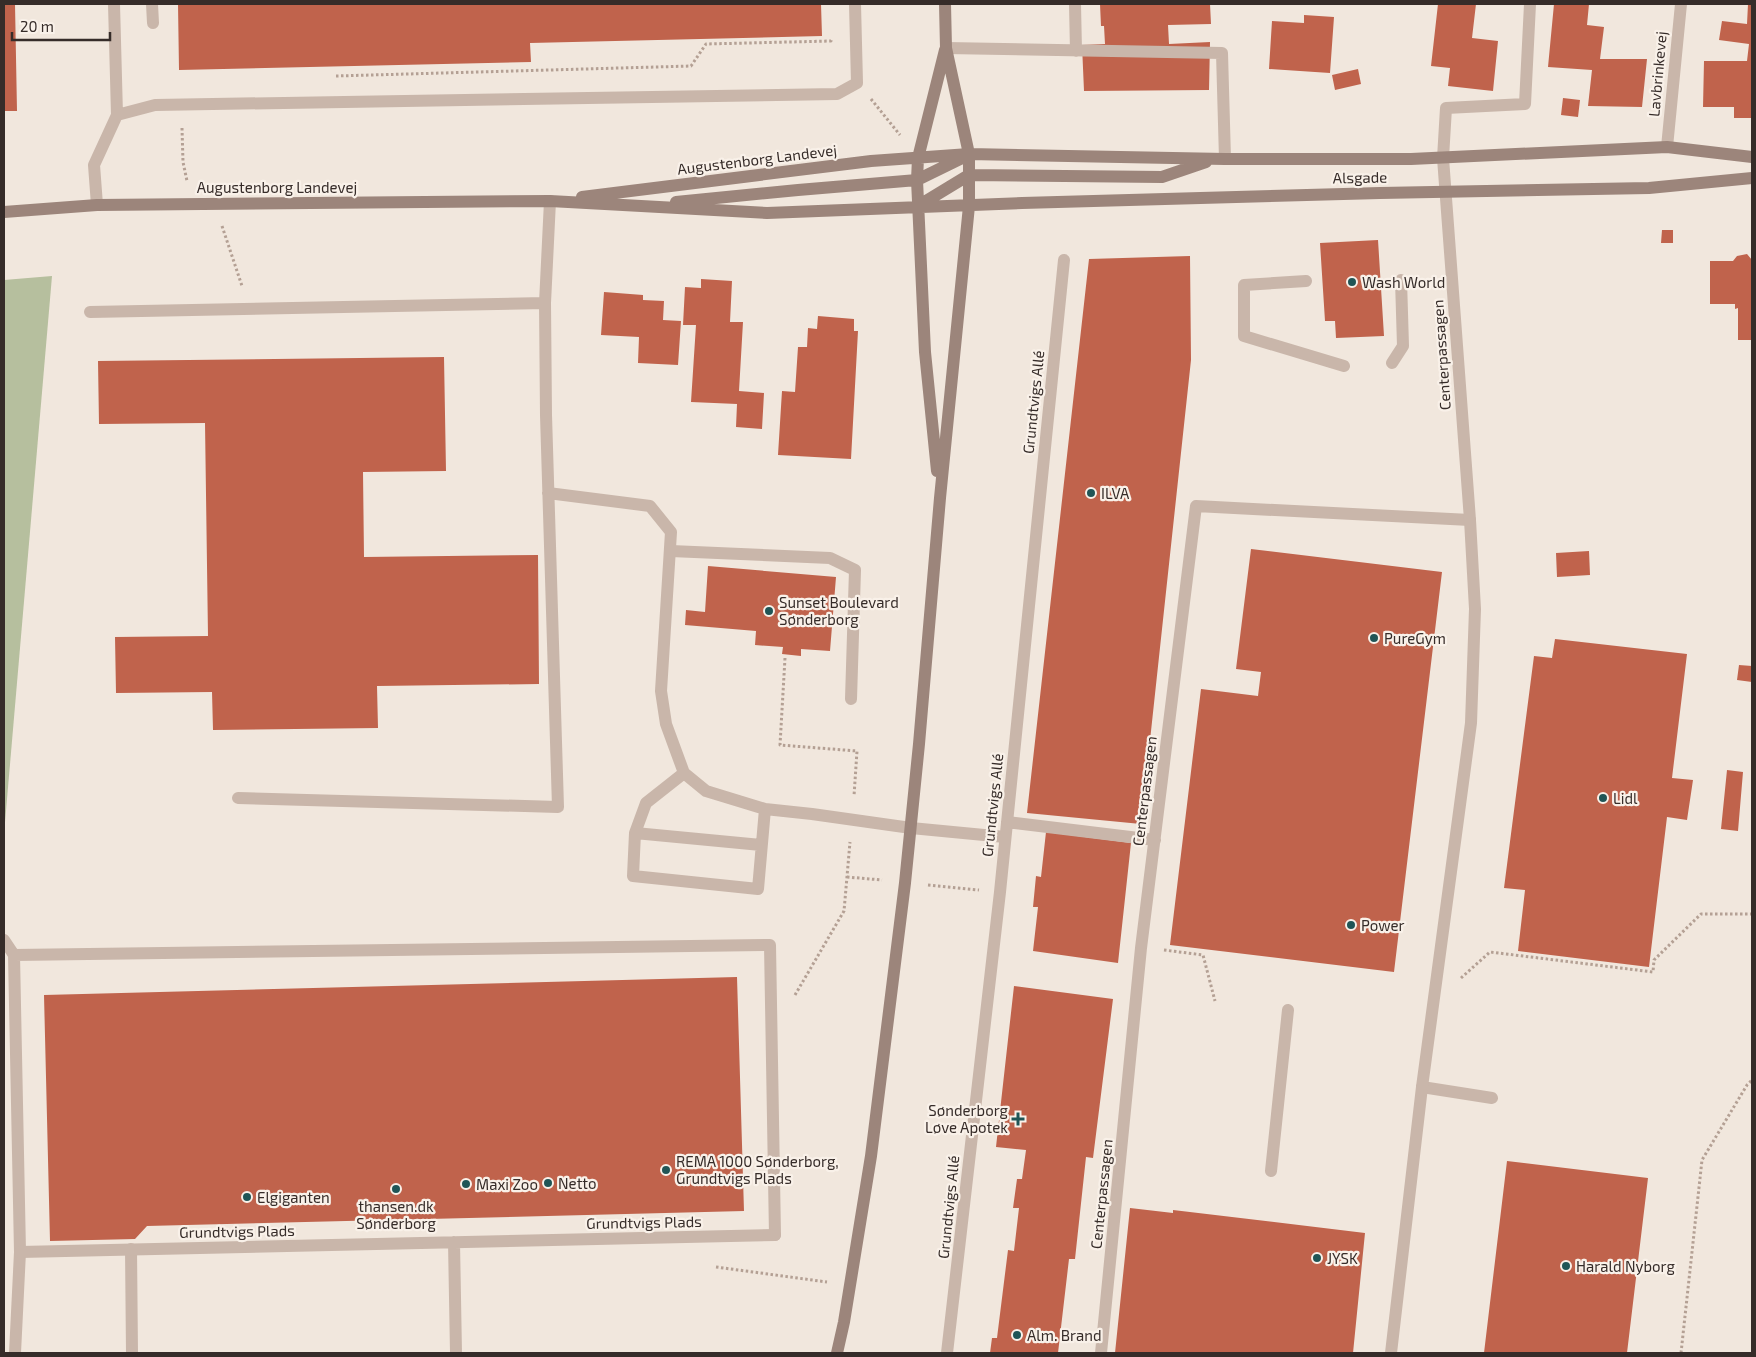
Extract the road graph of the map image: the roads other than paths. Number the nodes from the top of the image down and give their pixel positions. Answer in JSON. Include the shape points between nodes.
{"nodes":[{"id":1,"x":114,"y":4,"type":"edge"},
{"id":2,"x":152,"y":4,"type":"edge"},
{"id":3,"x":855,"y":4,"type":"edge"},
{"id":4,"x":945,"y":4,"type":"edge"},
{"id":5,"x":1075,"y":4,"type":"edge"},
{"id":6,"x":1530,"y":4,"type":"edge"},
{"id":7,"x":1681,"y":4,"type":"edge"},
{"id":8,"x":153,"y":24,"type":"dead end"},
{"id":9,"x":946,"y":48,"type":"junction"},
{"id":10,"x":1076,"y":50,"type":"junction"},
{"id":11,"x":117,"y":115,"type":"junction"},
{"id":12,"x":1667,"y":147,"type":"junction"},
{"id":13,"x":969,"y":154,"type":"junction"},
{"id":14,"x":1752,"y":157,"type":"edge"},
{"id":15,"x":918,"y":158,"type":"junction"},
{"id":16,"x":1443,"y":158,"type":"junction"},
{"id":17,"x":1220,"y":159,"type":"junction"},
{"id":18,"x":969,"y":175,"type":"junction"},
{"id":19,"x":1752,"y":178,"type":"edge"},
{"id":20,"x":917,"y":180,"type":"junction"},
{"id":21,"x":1445,"y":192,"type":"junction"},
{"id":22,"x":550,"y":201,"type":"junction"},
{"id":23,"x":97,"y":205,"type":"junction"},
{"id":24,"x":638,"y":206,"type":"junction"},
{"id":25,"x":918,"y":206,"type":"junction"},
{"id":26,"x":969,"y":206,"type":"junction"},
{"id":27,"x":4,"y":212,"type":"edge"},
{"id":28,"x":1064,"y":260,"type":"dead end"},
{"id":29,"x":1401,"y":280,"type":"dead end"},
{"id":30,"x":1306,"y":282,"type":"dead end"},
{"id":31,"x":545,"y":303,"type":"junction"},
{"id":32,"x":90,"y":312,"type":"dead end"},
{"id":33,"x":1392,"y":363,"type":"dead end"},
{"id":34,"x":1344,"y":366,"type":"dead end"},
{"id":35,"x":548,"y":493,"type":"junction"},
{"id":36,"x":940,"y":498,"type":"junction"},
{"id":37,"x":1470,"y":520,"type":"junction"},
{"id":38,"x":671,"y":551,"type":"junction"},
{"id":39,"x":851,"y":699,"type":"dead end"},
{"id":40,"x":684,"y":773,"type":"junction"},
{"id":41,"x":238,"y":798,"type":"dead end"},
{"id":42,"x":765,"y":809,"type":"junction"},
{"id":43,"x":1007,"y":822,"type":"junction"},
{"id":44,"x":911,"y":828,"type":"junction"},
{"id":45,"x":635,"y":833,"type":"junction"},
{"id":46,"x":1005,"y":837,"type":"junction"},
{"id":47,"x":1155,"y":840,"type":"junction"},
{"id":48,"x":761,"y":845,"type":"junction"},
{"id":49,"x":4,"y":940,"type":"edge"},
{"id":50,"x":14,"y":955,"type":"junction"},
{"id":51,"x":1288,"y":1010,"type":"dead end"},
{"id":52,"x":1422,"y":1087,"type":"junction"},
{"id":53,"x":1492,"y":1098,"type":"dead end"},
{"id":54,"x":1271,"y":1171,"type":"dead end"},
{"id":55,"x":454,"y":1242,"type":"junction"},
{"id":56,"x":131,"y":1250,"type":"junction"},
{"id":57,"x":20,"y":1252,"type":"junction"},
{"id":58,"x":15,"y":1353,"type":"edge"},
{"id":59,"x":132,"y":1353,"type":"edge"},
{"id":60,"x":456,"y":1353,"type":"edge"},
{"id":61,"x":837,"y":1353,"type":"edge"},
{"id":62,"x":948,"y":1353,"type":"edge"},
{"id":63,"x":1101,"y":1353,"type":"edge"},
{"id":64,"x":1391,"y":1353,"type":"edge"}],
"edges":[{"from":1,"to":11,"type":"street"},
{"from":2,"to":8,"type":"street"},
{"from":3,"to":11,"type":"street","via":[[857,83],[837,94],[155,105]]},
{"from":4,"to":9,"type":"street"},
{"from":5,"to":10,"type":"street"},
{"from":6,"to":16,"type":"street","name":"Centerpassagen","via":[[1525,104],[1446,108]]},
{"from":7,"to":12,"type":"street","name":"Lavbrinkevej"},
{"from":9,"to":10,"type":"street"},
{"from":9,"to":13,"type":"street"},
{"from":9,"to":15,"type":"street"},
{"from":10,"to":17,"type":"street","via":[[1222,53]]},
{"from":11,"to":23,"type":"street","via":[[94,166]]},
{"from":12,"to":14,"type":"street","name":"Alsgade"},
{"from":12,"to":16,"type":"street","name":"Alsgade"},
{"from":13,"to":15,"type":"street","name":"Augustenborg Landevej"},
{"from":13,"to":17,"type":"street","name":"Alsgade"},
{"from":13,"to":18,"type":"street"},
{"from":13,"to":20,"type":"street"},
{"from":15,"to":20,"type":"street"},
{"from":15,"to":22,"type":"street","name":"Augustenborg Landevej"},
{"from":16,"to":17,"type":"street","name":"Alsgade"},
{"from":16,"to":21,"type":"street","name":"Centerpassagen"},
{"from":17,"to":18,"type":"street","via":[[1162,178]]},
{"from":18,"to":25,"type":"street"},
{"from":18,"to":26,"type":"street"},
{"from":19,"to":21,"type":"street","name":"Alsgade","via":[[1649,188]]},
{"from":20,"to":24,"type":"street"},
{"from":20,"to":25,"type":"street"},
{"from":21,"to":26,"type":"street","name":"Alsgade"},
{"from":21,"to":37,"type":"street","name":"Centerpassagen"},
{"from":22,"to":23,"type":"street","name":"Augustenborg Landevej"},
{"from":22,"to":24,"type":"street","name":"Augustenborg Landevej"},
{"from":22,"to":31,"type":"street"},
{"from":23,"to":27,"type":"street","name":"Augustenborg Landevej"},
{"from":24,"to":25,"type":"street","name":"Augustenborg Landevej","via":[[767,214]]},
{"from":25,"to":26,"type":"street","name":"Augustenborg Landevej"},
{"from":25,"to":36,"type":"street","via":[[925,352]]},
{"from":26,"to":36,"type":"street"},
{"from":28,"to":43,"type":"street","name":"Grundtvigs Allé"},
{"from":29,"to":33,"type":"street","via":[[1403,346]]},
{"from":30,"to":34,"type":"street","via":[[1244,285],[1244,336]]},
{"from":31,"to":32,"type":"street"},
{"from":31,"to":35,"type":"street"},
{"from":35,"to":38,"type":"street","via":[[650,506],[671,532]]},
{"from":35,"to":41,"type":"street","via":[[558,807]]},
{"from":36,"to":44,"type":"street"},
{"from":37,"to":47,"type":"street","name":"Centerpassagen","via":[[1196,506]]},
{"from":37,"to":52,"type":"street","name":"Centerpassagen","via":[[1475,609],[1471,723]]},
{"from":38,"to":39,"type":"street","via":[[830,558],[855,570]]},
{"from":38,"to":40,"type":"street","via":[[661,691],[666,724]]},
{"from":40,"to":42,"type":"street","via":[[706,791]]},
{"from":40,"to":45,"type":"street","via":[[646,803]]},
{"from":42,"to":44,"type":"street"},
{"from":42,"to":48,"type":"street"},
{"from":43,"to":46,"type":"street","name":"Grundtvigs Allé"},
{"from":43,"to":47,"type":"street"},
{"from":44,"to":46,"type":"street"},
{"from":44,"to":61,"type":"street","via":[[872,1156]]},
{"from":45,"to":48,"type":"street"},
{"from":45,"to":48,"type":"street","via":[[632,876],[758,889]]},
{"from":46,"to":62,"type":"street","name":"Grundtvigs Allé"},
{"from":47,"to":63,"type":"street","name":"Centerpassagen","via":[[1141,948]]},
{"from":49,"to":50,"type":"street"},
{"from":50,"to":55,"type":"street","name":"Grundtvigs Plads","via":[[770,945],[775,1234]]},
{"from":50,"to":57,"type":"street"},
{"from":51,"to":54,"type":"street"},
{"from":52,"to":53,"type":"street"},
{"from":52,"to":64,"type":"street","name":"Centerpassagen"},
{"from":55,"to":56,"type":"street","name":"Grundtvigs Plads"},
{"from":55,"to":60,"type":"street"},
{"from":56,"to":57,"type":"street","name":"Grundtvigs Plads"},
{"from":56,"to":59,"type":"street"},
{"from":57,"to":58,"type":"street"}]}
